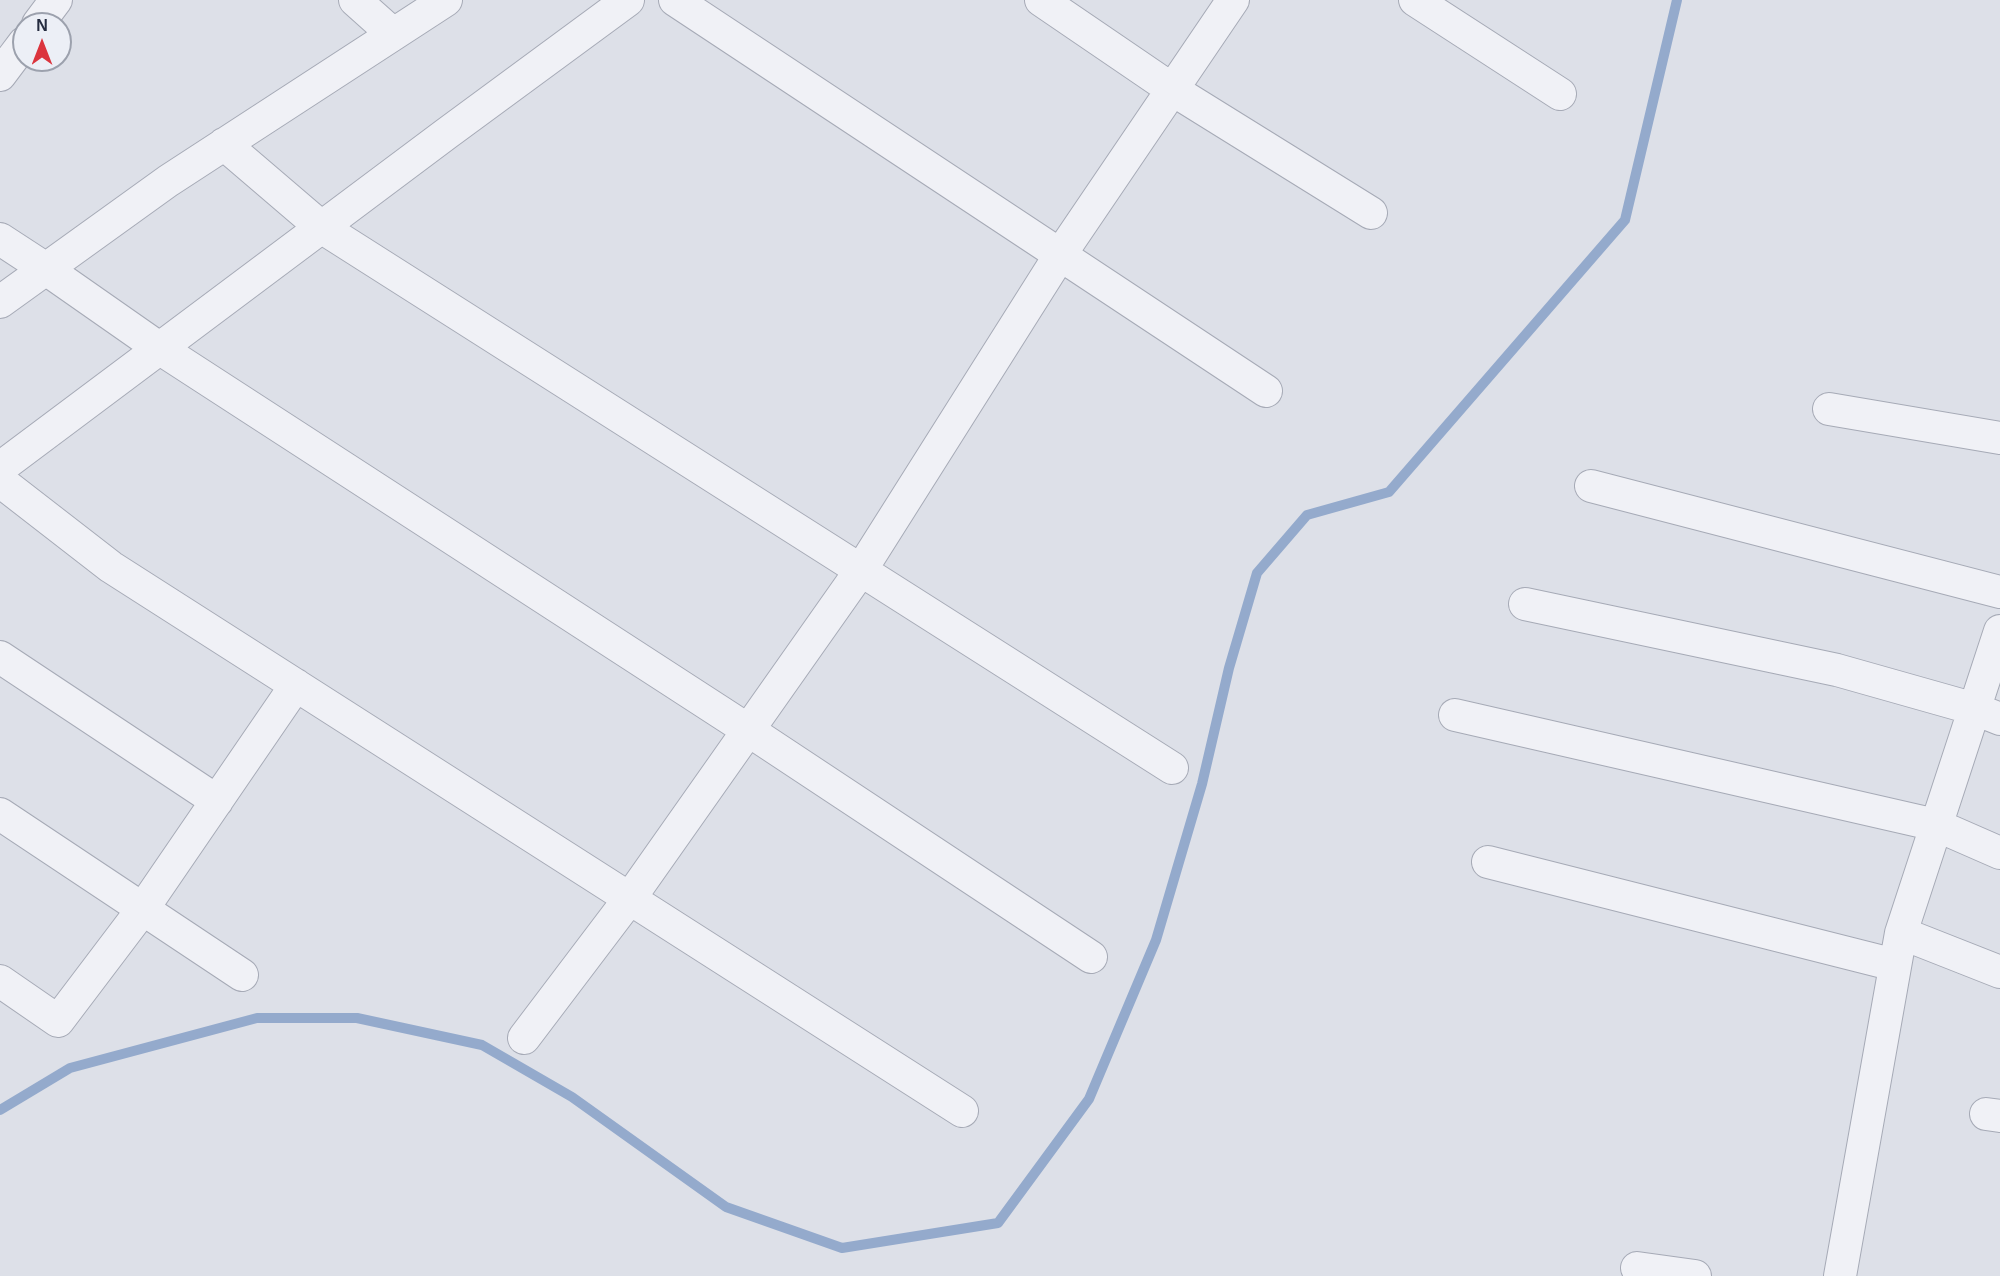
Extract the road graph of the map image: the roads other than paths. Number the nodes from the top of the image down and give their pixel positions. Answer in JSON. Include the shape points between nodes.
{"nodes":[{"id":1,"x":355,"y":0,"type":"edge"},
{"id":2,"x":446,"y":0,"type":"edge"},
{"id":3,"x":628,"y":0,"type":"edge"},
{"id":4,"x":675,"y":0,"type":"edge"},
{"id":5,"x":1041,"y":0,"type":"edge"},
{"id":6,"x":1233,"y":0,"type":"edge"},
{"id":7,"x":1415,"y":0,"type":"edge"},
{"id":8,"x":393,"y":34,"type":"junction"},
{"id":9,"x":12,"y":59,"type":"edge"},
{"id":10,"x":0,"y":75,"type":"edge"},
{"id":11,"x":1173,"y":90,"type":"junction"},
{"id":12,"x":1560,"y":94,"type":"dead end"},
{"id":13,"x":224,"y":144,"type":"junction"},
{"id":14,"x":1371,"y":213,"type":"dead end"},
{"id":15,"x":321,"y":227,"type":"junction"},
{"id":16,"x":0,"y":239,"type":"edge"},
{"id":17,"x":1060,"y":255,"type":"junction"},
{"id":18,"x":46,"y":269,"type":"junction"},
{"id":19,"x":0,"y":302,"type":"edge"},
{"id":20,"x":159,"y":348,"type":"junction"},
{"id":21,"x":1266,"y":392,"type":"dead end"},
{"id":22,"x":1829,"y":409,"type":"dead end"},
{"id":23,"x":2000,"y":438,"type":"edge"},
{"id":24,"x":0,"y":468,"type":"edge"},
{"id":25,"x":0,"y":481,"type":"edge"},
{"id":26,"x":1591,"y":486,"type":"dead end"},
{"id":27,"x":861,"y":570,"type":"junction"},
{"id":28,"x":2000,"y":592,"type":"edge"},
{"id":29,"x":1525,"y":604,"type":"dead end"},
{"id":30,"x":2000,"y":630,"type":"edge"},
{"id":31,"x":0,"y":657,"type":"edge"},
{"id":32,"x":296,"y":686,"type":"junction"},
{"id":33,"x":1987,"y":714,"type":"edge"},
{"id":34,"x":1455,"y":715,"type":"dead end"},
{"id":35,"x":748,"y":730,"type":"junction"},
{"id":36,"x":1172,"y":768,"type":"dead end"},
{"id":37,"x":217,"y":801,"type":"junction"},
{"id":38,"x":0,"y":814,"type":"edge"},
{"id":39,"x":1936,"y":825,"type":"junction"},
{"id":40,"x":2000,"y":853,"type":"edge"},
{"id":41,"x":1488,"y":862,"type":"dead end"},
{"id":42,"x":630,"y":898,"type":"junction"},
{"id":43,"x":142,"y":909,"type":"junction"},
{"id":44,"x":1901,"y":933,"type":"junction"},
{"id":45,"x":1091,"y":957,"type":"dead end"},
{"id":46,"x":1895,"y":965,"type":"junction"},
{"id":47,"x":2000,"y":972,"type":"edge"},
{"id":48,"x":242,"y":975,"type":"dead end"},
{"id":49,"x":0,"y":981,"type":"edge"},
{"id":50,"x":524,"y":1038,"type":"dead end"},
{"id":51,"x":962,"y":1112,"type":"dead end"},
{"id":52,"x":1637,"y":1268,"type":"dead end"},
{"id":53,"x":1695,"y":1276,"type":"edge"},
{"id":54,"x":1840,"y":1276,"type":"edge"}],
"edges":[{"from":1,"to":8,"type":"street"},
{"from":2,"to":8,"type":"street"},
{"from":3,"to":15,"type":"street"},
{"from":4,"to":17,"type":"street"},
{"from":5,"to":11,"type":"street"},
{"from":6,"to":11,"type":"street"},
{"from":7,"to":12,"type":"street"},
{"from":8,"to":13,"type":"street"},
{"from":9,"to":10,"type":"street"},
{"from":11,"to":14,"type":"street"},
{"from":11,"to":17,"type":"street"},
{"from":13,"to":15,"type":"street"},
{"from":13,"to":18,"type":"street"},
{"from":15,"to":20,"type":"street"},
{"from":15,"to":27,"type":"street"},
{"from":16,"to":18,"type":"street"},
{"from":17,"to":21,"type":"street"},
{"from":17,"to":27,"type":"street"},
{"from":18,"to":19,"type":"street"},
{"from":18,"to":20,"type":"street"},
{"from":20,"to":24,"type":"street"},
{"from":20,"to":35,"type":"street"},
{"from":22,"to":23,"type":"street"},
{"from":25,"to":32,"type":"street","via":[[111,567]]},
{"from":26,"to":28,"type":"street"},
{"from":27,"to":35,"type":"street"},
{"from":27,"to":36,"type":"street"},
{"from":29,"to":33,"type":"street","via":[[1838,670]]},
{"from":30,"to":33,"type":"street"},
{"from":31,"to":37,"type":"street"},
{"from":32,"to":37,"type":"street"},
{"from":32,"to":42,"type":"street"},
{"from":33,"to":39,"type":"street"},
{"from":34,"to":39,"type":"street"},
{"from":35,"to":42,"type":"street"},
{"from":35,"to":45,"type":"street"},
{"from":37,"to":43,"type":"street"},
{"from":38,"to":43,"type":"street"},
{"from":39,"to":40,"type":"street"},
{"from":39,"to":44,"type":"street"},
{"from":41,"to":46,"type":"street"},
{"from":42,"to":50,"type":"street"},
{"from":42,"to":51,"type":"street"},
{"from":43,"to":48,"type":"street"},
{"from":43,"to":49,"type":"street","via":[[58,1021]]},
{"from":44,"to":46,"type":"street"},
{"from":44,"to":47,"type":"street"},
{"from":46,"to":54,"type":"street"},
{"from":52,"to":53,"type":"street"}]}
